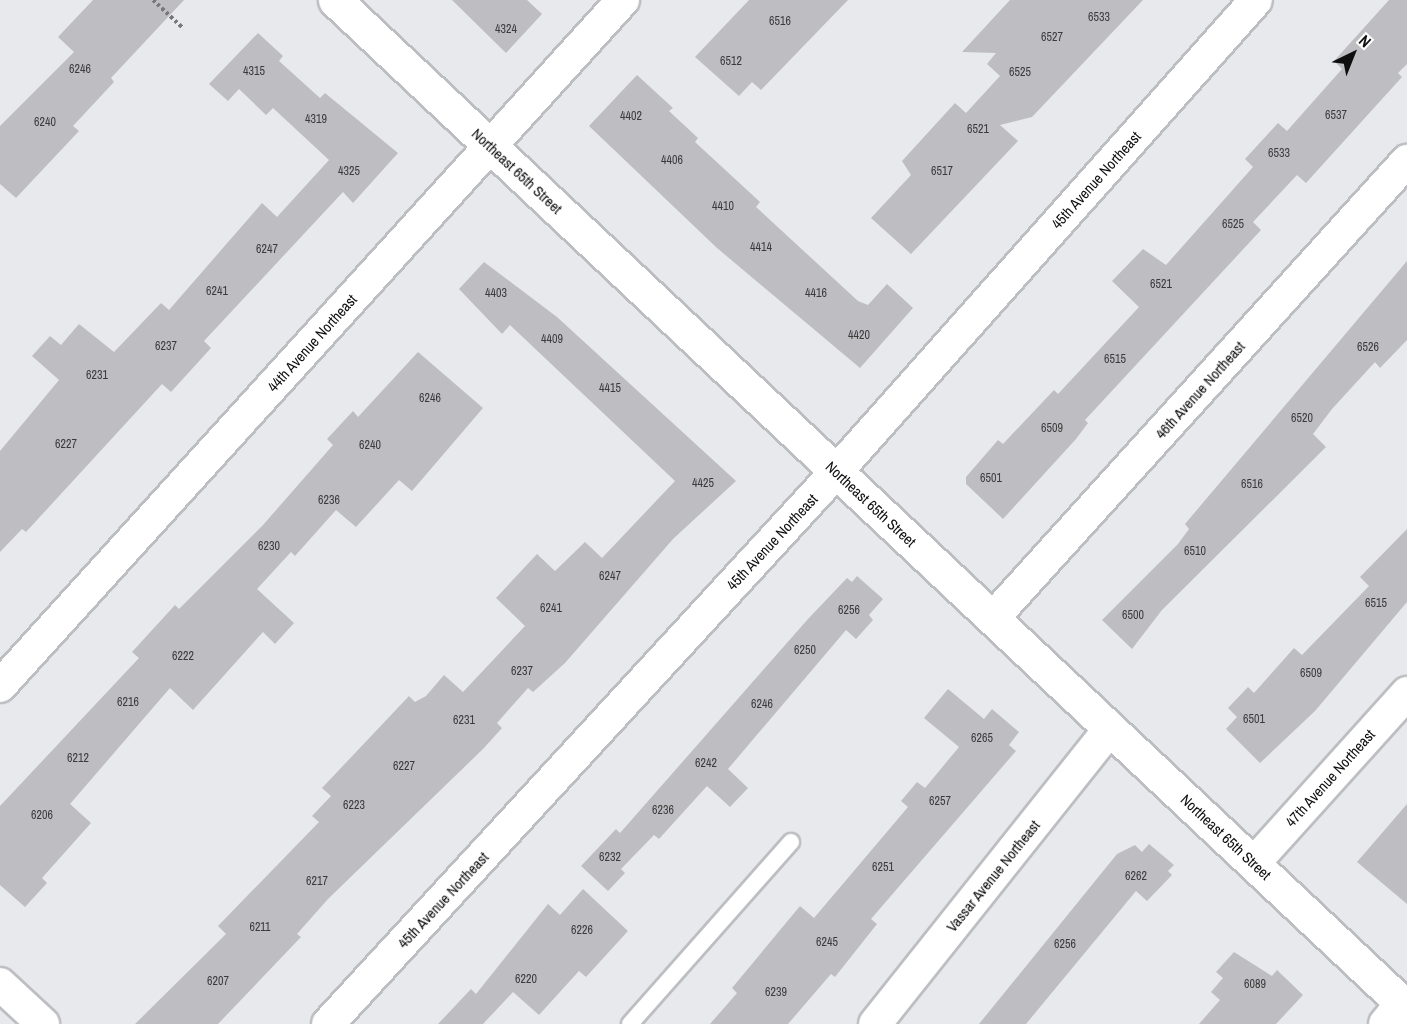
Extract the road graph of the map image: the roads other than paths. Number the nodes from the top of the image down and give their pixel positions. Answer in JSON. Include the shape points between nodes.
{"nodes":[{"id":1,"x":335,"y":0,"type":"edge"},
{"id":2,"x":623,"y":0,"type":"edge"},
{"id":3,"x":1256,"y":0,"type":"edge"},
{"id":4,"x":491,"y":147,"type":"junction"},
{"id":5,"x":1407,"y":161,"type":"edge"},
{"id":6,"x":837,"y":471,"type":"junction"},
{"id":7,"x":993,"y":618,"type":"junction"},
{"id":8,"x":0,"y":686,"type":"edge"},
{"id":9,"x":1407,"y":693,"type":"edge"},
{"id":10,"x":1110,"y":729,"type":"junction"},
{"id":11,"x":791,"y":842,"type":"dead end"},
{"id":12,"x":1254,"y":863,"type":"junction"},
{"id":13,"x":0,"y":984,"type":"edge"},
{"id":14,"x":1398,"y":1012,"type":"edge"},
{"id":15,"x":43,"y":1024,"type":"edge"},
{"id":16,"x":328,"y":1024,"type":"edge"},
{"id":17,"x":630,"y":1024,"type":"edge"},
{"id":18,"x":875,"y":1024,"type":"edge"}],
"edges":[{"from":1,"to":4,"type":"main road","name":"Northeast 65th Street"},
{"from":2,"to":4,"type":"street","name":"44th Avenue Northeast"},
{"from":3,"to":6,"type":"street","name":"45th Avenue Northeast"},
{"from":4,"to":6,"type":"main road","name":"Northeast 65th Street"},
{"from":4,"to":8,"type":"street","name":"44th Avenue Northeast"},
{"from":5,"to":7,"type":"street","name":"46th Avenue Northeast"},
{"from":6,"to":7,"type":"main road","name":"Northeast 65th Street"},
{"from":6,"to":16,"type":"street","name":"45th Avenue Northeast"},
{"from":7,"to":10,"type":"main road","name":"Northeast 65th Street"},
{"from":9,"to":12,"type":"street","name":"47th Avenue Northeast"},
{"from":10,"to":12,"type":"main road","name":"Northeast 65th Street"},
{"from":10,"to":18,"type":"street","name":"Vassar Avenue Northeast"},
{"from":11,"to":17,"type":"lane"},
{"from":12,"to":14,"type":"main road","name":"Northeast 65th Street"},
{"from":13,"to":15,"type":"street"}]}
